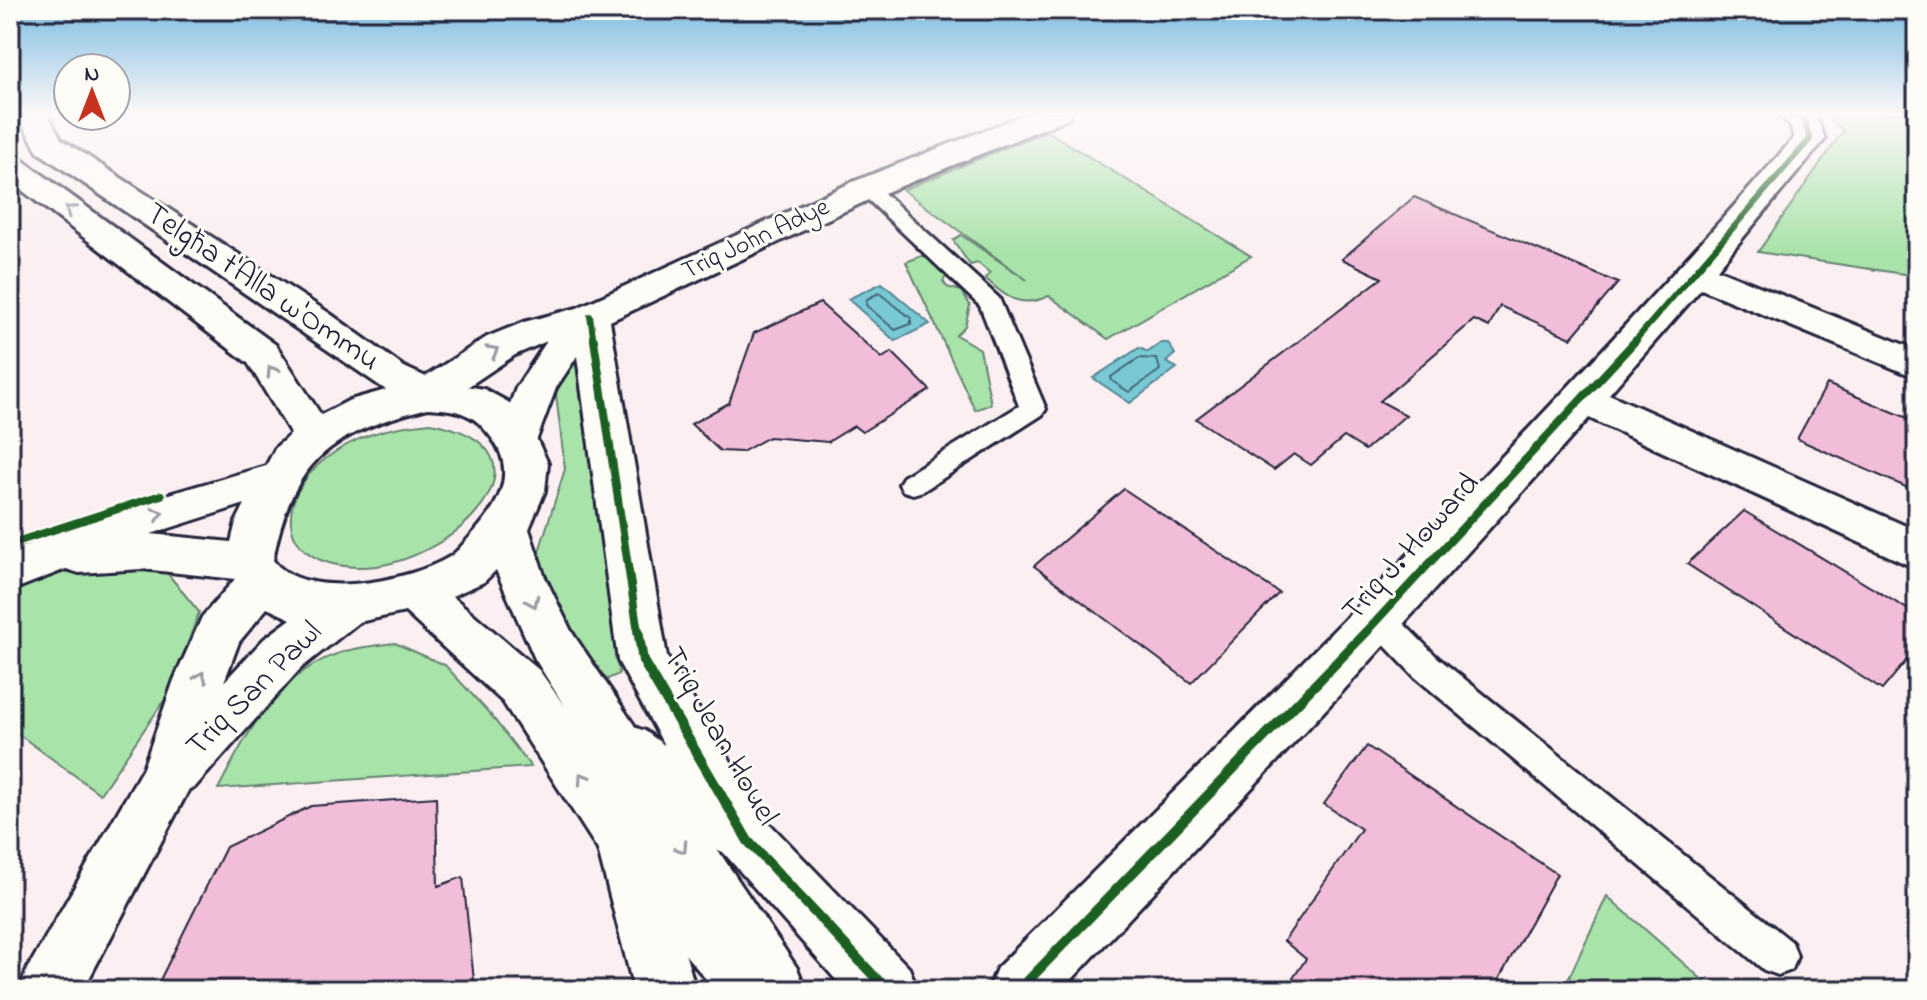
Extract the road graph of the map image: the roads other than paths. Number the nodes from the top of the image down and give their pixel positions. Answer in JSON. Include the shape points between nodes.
{"nodes":[{"id":1,"x":71,"y":160,"type":"edge"},
{"id":2,"x":938,"y":160,"type":"edge"},
{"id":3,"x":1793,"y":160,"type":"edge"},
{"id":4,"x":10,"y":166,"type":"edge"},
{"id":5,"x":867,"y":188,"type":"junction"},
{"id":6,"x":1697,"y":274,"type":"junction"},
{"id":7,"x":590,"y":316,"type":"junction"},
{"id":8,"x":1917,"y":365,"type":"edge"},
{"id":9,"x":428,"y":394,"type":"junction"},
{"id":10,"x":1581,"y":398,"type":"junction"},
{"id":11,"x":314,"y":437,"type":"junction"},
{"id":12,"x":517,"y":441,"type":"junction"},
{"id":13,"x":279,"y":478,"type":"junction"},
{"id":14,"x":913,"y":484,"type":"dead end"},
{"id":15,"x":506,"y":529,"type":"junction"},
{"id":16,"x":1917,"y":551,"type":"edge"},
{"id":17,"x":22,"y":568,"type":"edge"},
{"id":18,"x":256,"y":572,"type":"junction"},
{"id":19,"x":414,"y":591,"type":"junction"},
{"id":20,"x":346,"y":605,"type":"junction"},
{"id":21,"x":1380,"y":620,"type":"junction"},
{"id":22,"x":609,"y":734,"type":"junction"},
{"id":23,"x":167,"y":778,"type":"junction"},
{"id":24,"x":622,"y":837,"type":"junction"},
{"id":25,"x":748,"y":841,"type":"junction"},
{"id":26,"x":1778,"y":956,"type":"dead end"},
{"id":27,"x":50,"y":990,"type":"edge"},
{"id":28,"x":665,"y":990,"type":"edge"},
{"id":29,"x":755,"y":990,"type":"edge"},
{"id":30,"x":775,"y":990,"type":"edge"},
{"id":31,"x":887,"y":990,"type":"edge"},
{"id":32,"x":1019,"y":990,"type":"edge"}],
"edges":[{"from":1,"to":9,"type":"main road","name":"Telgħa t'Alla w'Ommu","via":[[390,376]]},
{"from":2,"to":5,"type":"main road","name":"Triq John Adye"},
{"from":3,"to":6,"type":"main road","name":"Triq J. Howard"},
{"from":11,"to":4,"type":"main road","name":"Telgħa t'Alla w'Ommu","one_way":true,"via":[[262,354]]},
{"from":5,"to":7,"type":"main road","name":"Triq John Adye"},
{"from":5,"to":14,"type":"lane","via":[[991,303],[1033,409]]},
{"from":6,"to":8,"type":"main road"},
{"from":6,"to":10,"type":"main road","name":"Triq J. Howard"},
{"from":9,"to":7,"type":"main road","name":"Triq John Adye","one_way":true,"via":[[501,346]]},
{"from":7,"to":12,"type":"main road","name":"Triq John Adye","via":[[536,388]]},
{"from":7,"to":25,"type":"main road","name":"Triq Jean Houel","via":[[643,661]]},
{"from":9,"to":11,"type":"main road","via":[[364,410]]},
{"from":9,"to":12,"type":"main road","via":[[470,399],[494,412]]},
{"from":10,"to":16,"type":"main road"},
{"from":10,"to":21,"type":"main road","name":"Triq J. Howard"},
{"from":11,"to":13,"type":"main road"},
{"from":12,"to":15,"type":"main road","via":[[527,463],[523,491]]},
{"from":17,"to":13,"type":"main road","one_way":true,"via":[[144,518]]},
{"from":13,"to":18,"type":"main road","via":[[258,522]]},
{"from":15,"to":19,"type":"main road","via":[[468,569]]},
{"from":15,"to":22,"type":"main road","name":"Triq Jean Houel","one_way":true,"via":[[552,644]]},
{"from":17,"to":18,"type":"main road","via":[[91,553],[138,552],[186,554]]},
{"from":18,"to":20,"type":"main road","via":[[295,601]]},
{"from":23,"to":18,"type":"main road","name":"Triq San Pawl","one_way":true,"via":[[219,631]]},
{"from":19,"to":20,"type":"main road"},
{"from":24,"to":19,"type":"main road","one_way":true,"via":[[521,686]]},
{"from":20,"to":23,"type":"main road","name":"Triq San Pawl","via":[[282,654]]},
{"from":21,"to":26,"type":"lane","via":[[1426,667]]},
{"from":21,"to":32,"type":"main road","name":"Triq J. Howard"},
{"from":22,"to":25,"type":"main road","name":"Triq Jean Houel"},
{"from":22,"to":30,"type":"main road","name":"Triq Jean Houel","one_way":true},
{"from":23,"to":27,"type":"main road","name":"Triq San Pawl"},
{"from":24,"to":28,"type":"main road"},
{"from":24,"to":29,"type":"main road"},
{"from":25,"to":31,"type":"main road","name":"Triq Jean Houel"}]}
